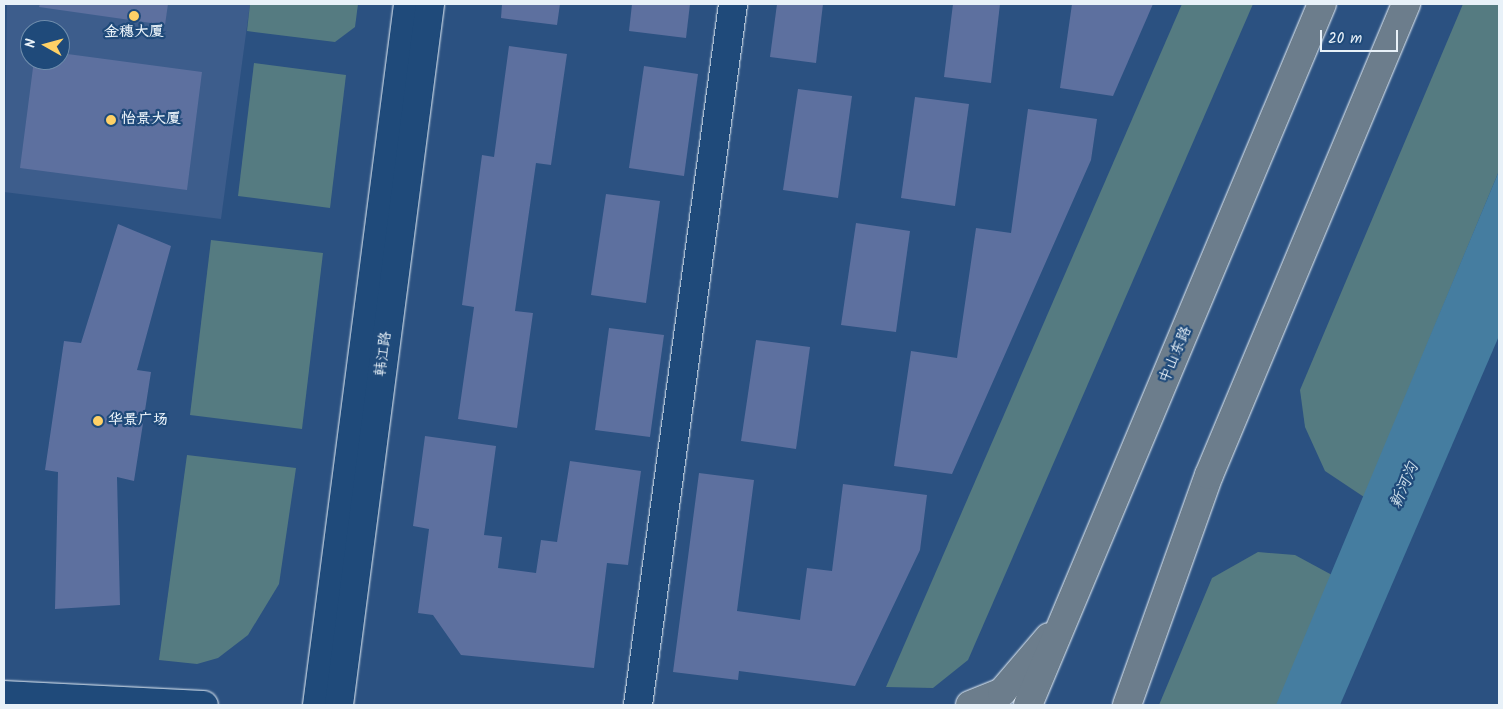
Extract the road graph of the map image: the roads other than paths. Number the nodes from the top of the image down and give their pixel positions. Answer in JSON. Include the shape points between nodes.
{"nodes":[{"id":1,"x":408,"y":4,"type":"edge"},
{"id":2,"x":430,"y":4,"type":"edge"},
{"id":3,"x":732,"y":4,"type":"edge"},
{"id":4,"x":1322,"y":4,"type":"edge"},
{"id":5,"x":1406,"y":4,"type":"edge"},
{"id":6,"x":1068,"y":615,"type":"junction"},
{"id":7,"x":4,"y":695,"type":"edge"},
{"id":8,"x":204,"y":705,"type":"edge"},
{"id":9,"x":317,"y":705,"type":"edge"},
{"id":10,"x":339,"y":705,"type":"edge"},
{"id":11,"x":638,"y":705,"type":"edge"},
{"id":12,"x":970,"y":705,"type":"edge"},
{"id":13,"x":1028,"y":705,"type":"edge"},
{"id":14,"x":1127,"y":705,"type":"edge"}],
"edges":[{"from":1,"to":9,"type":"street","name":"韩江路"},
{"from":2,"to":10,"type":"street","name":"韩江路"},
{"from":3,"to":11,"type":"street"},
{"from":4,"to":6,"type":"main road","name":"中山东路"},
{"from":5,"to":14,"type":"main road","via":[[1209,475]]},
{"from":6,"to":12,"type":"main road","via":[[1002,692]]},
{"from":6,"to":13,"type":"main road","name":"中山东路"},
{"from":7,"to":8,"type":"street"}]}
